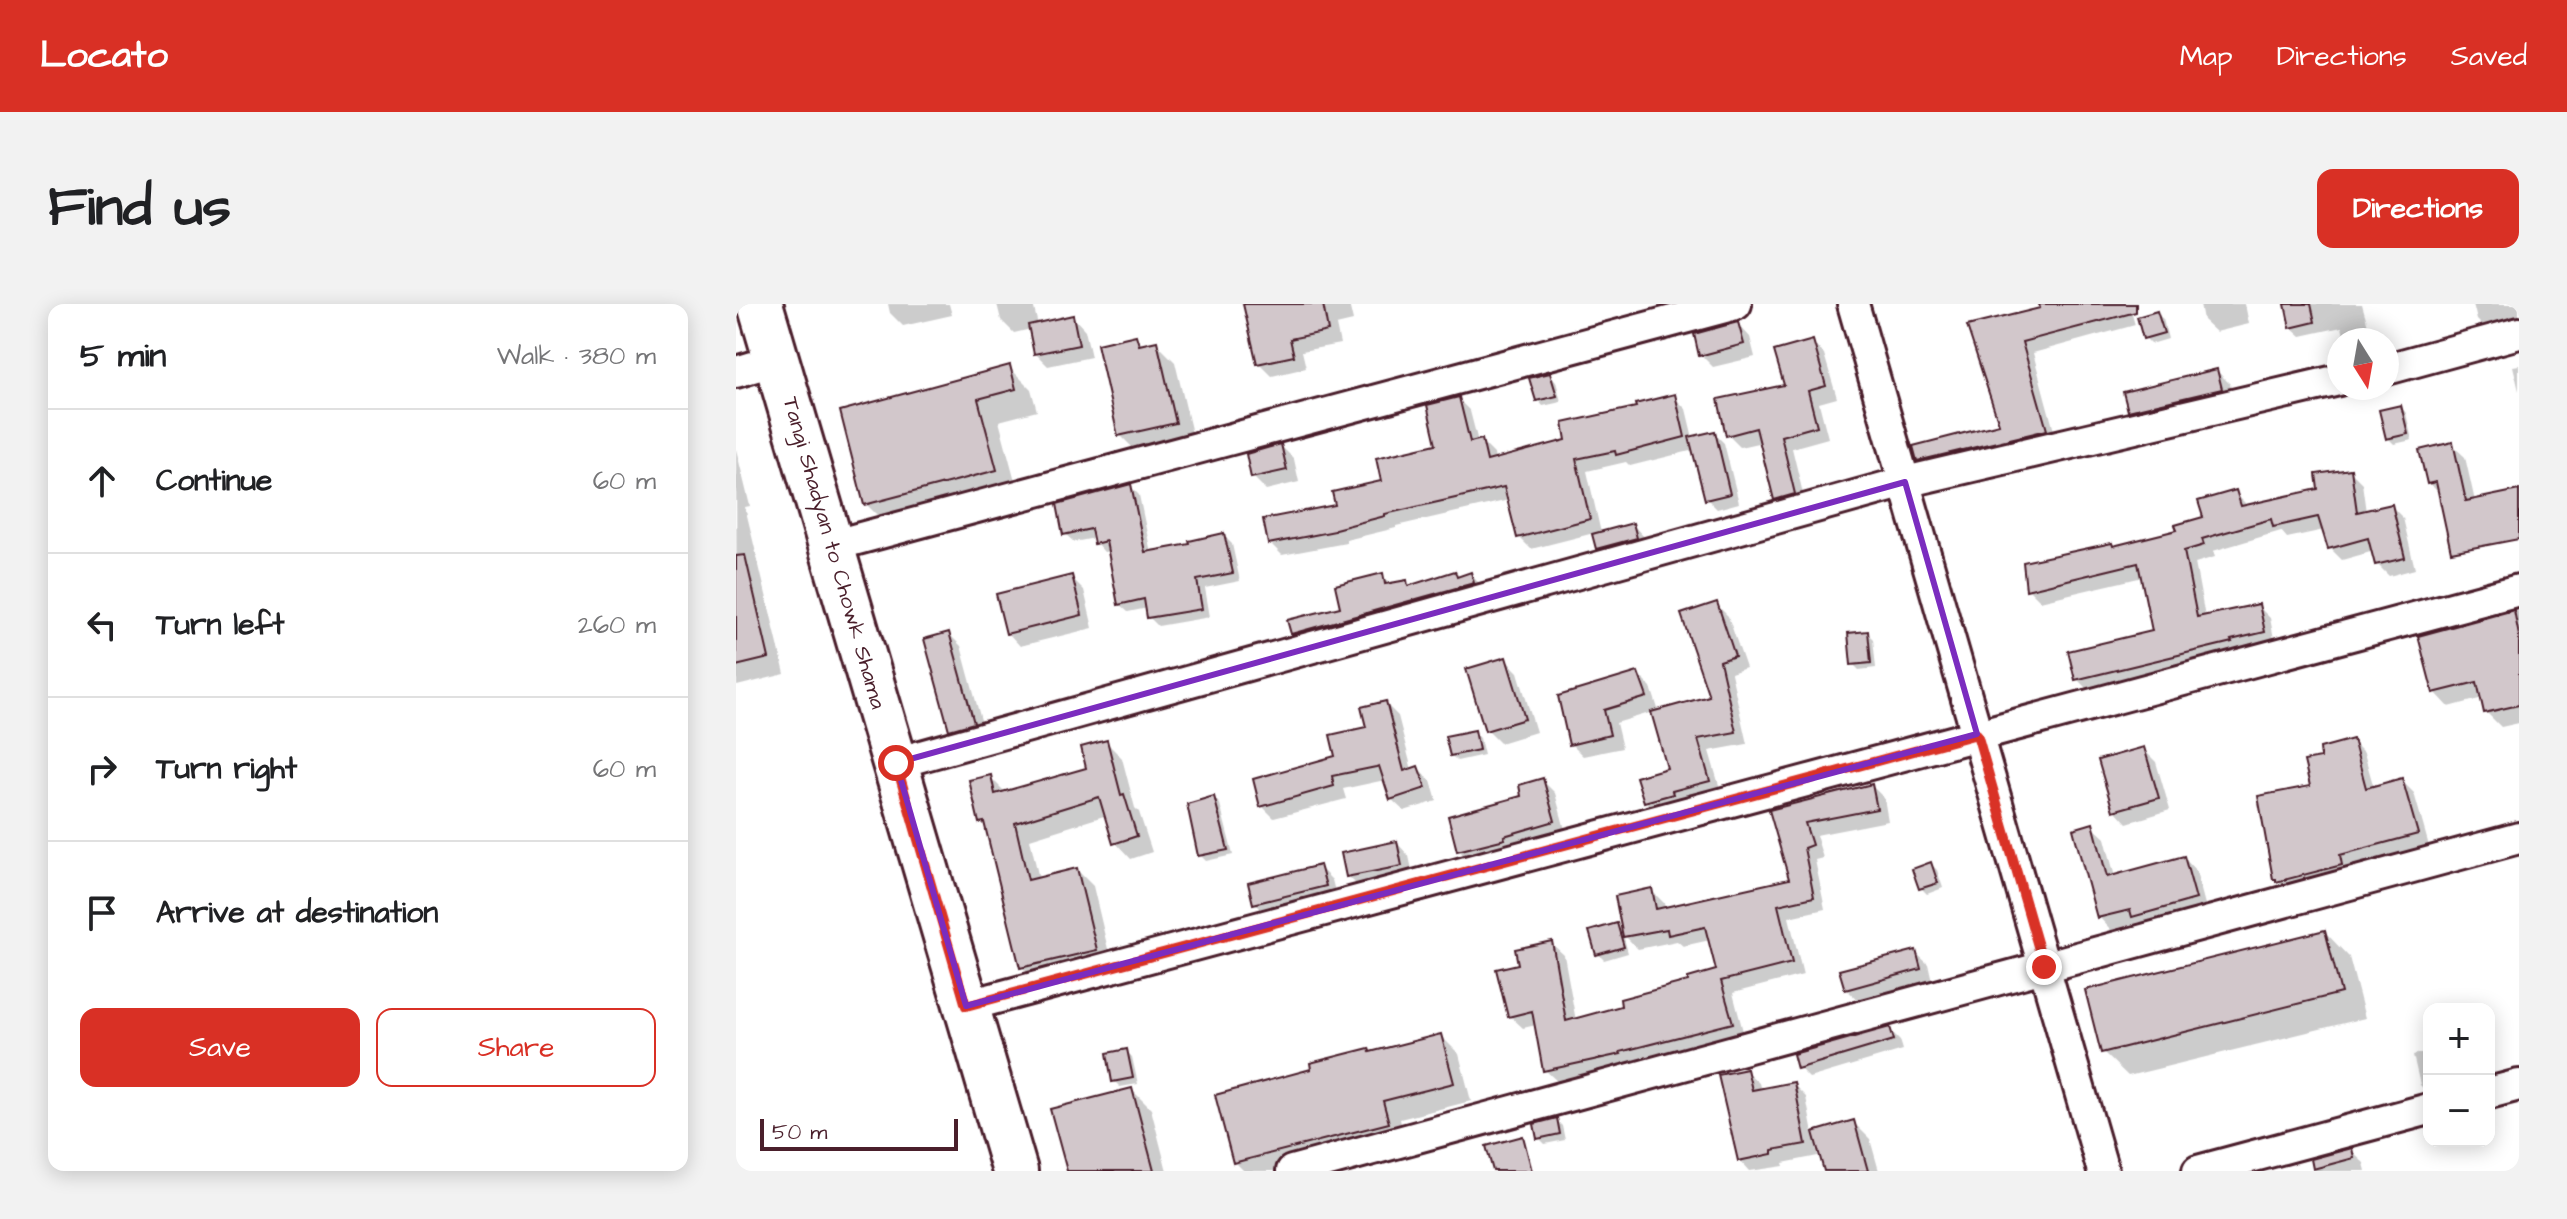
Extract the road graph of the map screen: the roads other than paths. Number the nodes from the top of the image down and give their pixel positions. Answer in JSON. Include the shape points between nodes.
{"nodes":[{"id":1,"x":1736,"y":304,"type":"edge"},
{"id":2,"x":1853,"y":304,"type":"edge"},
{"id":3,"x":767,"y":306,"type":"edge"},
{"id":4,"x":2519,"y":333,"type":"edge"},
{"id":5,"x":756,"y":366,"type":"edge"},
{"id":6,"x":2399,"y":366,"type":"edge"},
{"id":7,"x":2327,"y":383,"type":"edge"},
{"id":8,"x":1905,"y":482,"type":"junction"},
{"id":9,"x":831,"y":546,"type":"junction"},
{"id":10,"x":2519,"y":590,"type":"edge"},
{"id":11,"x":1977,"y":734,"type":"junction"},
{"id":12,"x":896,"y":763,"type":"junction"},
{"id":13,"x":2519,"y":838,"type":"edge"},
{"id":14,"x":2044,"y":967,"type":"junction"},
{"id":15,"x":966,"y":1006,"type":"junction"},
{"id":16,"x":2519,"y":1085,"type":"edge"},
{"id":17,"x":2495,"y":1091,"type":"edge"},
{"id":18,"x":2423,"y":1111,"type":"edge"},
{"id":19,"x":1015,"y":1171,"type":"edge"},
{"id":20,"x":1292,"y":1171,"type":"edge"},
{"id":21,"x":2103,"y":1171,"type":"edge"},
{"id":22,"x":2198,"y":1171,"type":"edge"}],
"edges":[{"from":1,"to":9,"type":"street"},
{"from":2,"to":8,"type":"street"},
{"from":3,"to":5,"type":"main road","name":"Tangi Shadyan to Chowk Shama"},
{"from":4,"to":6,"type":"street"},
{"from":5,"to":9,"type":"main road","name":"Tangi Shadyan to Chowk Shama"},
{"from":7,"to":8,"type":"street"},
{"from":8,"to":11,"type":"street"},
{"from":8,"to":12,"type":"street"},
{"from":9,"to":12,"type":"main road","name":"Tangi Shadyan to Chowk Shama"},
{"from":10,"to":11,"type":"street"},
{"from":11,"to":14,"type":"street"},
{"from":11,"to":15,"type":"street"},
{"from":12,"to":15,"type":"main road","name":"Tangi Shadyan to Chowk Shama"},
{"from":13,"to":14,"type":"street"},
{"from":14,"to":20,"type":"street"},
{"from":14,"to":21,"type":"street"},
{"from":15,"to":19,"type":"main road","name":"Tangi Shadyan to Chowk Shama"},
{"from":16,"to":17,"type":"street"},
{"from":18,"to":22,"type":"street"}]}
